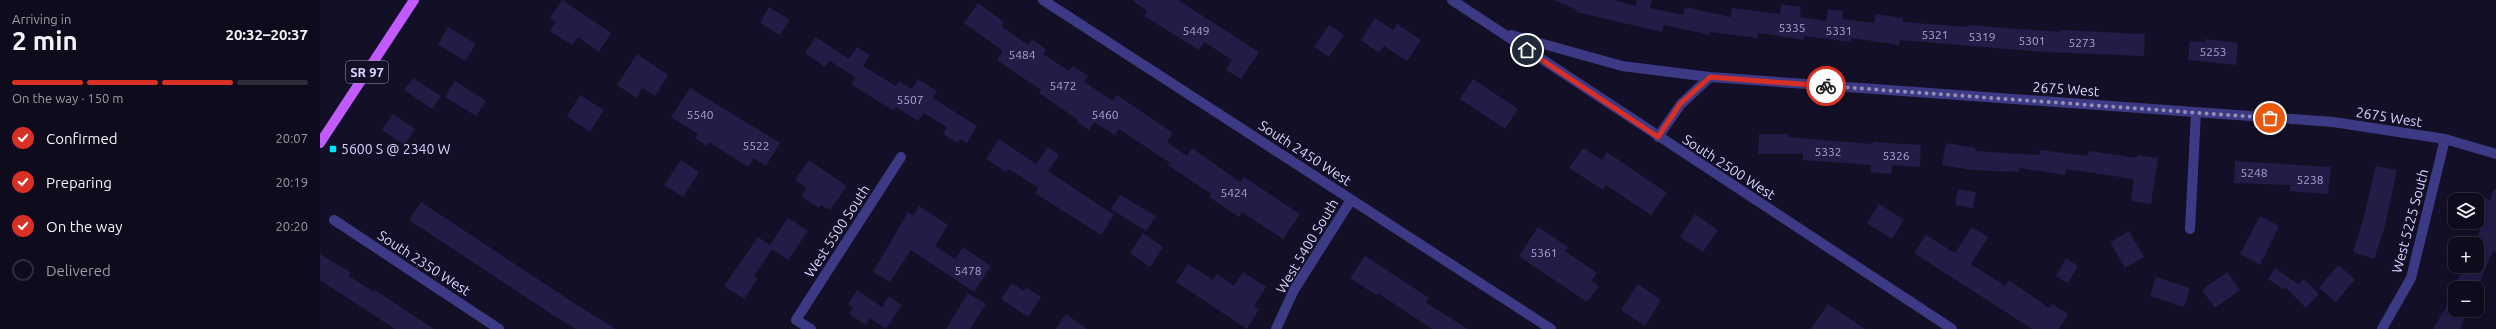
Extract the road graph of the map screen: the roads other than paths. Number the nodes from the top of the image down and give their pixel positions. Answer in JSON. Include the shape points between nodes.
{"nodes":[{"id":1,"x":414,"y":0,"type":"edge"},
{"id":2,"x":1042,"y":0,"type":"edge"},
{"id":3,"x":1452,"y":0,"type":"edge"},
{"id":4,"x":1501,"y":32,"type":"junction"},
{"id":5,"x":1710,"y":77,"type":"junction"},
{"id":6,"x":2196,"y":112,"type":"junction"},
{"id":7,"x":1658,"y":137,"type":"junction"},
{"id":8,"x":2445,"y":139,"type":"junction"},
{"id":9,"x":320,"y":143,"type":"edge"},
{"id":10,"x":2496,"y":154,"type":"edge"},
{"id":11,"x":901,"y":157,"type":"dead end"},
{"id":12,"x":1351,"y":200,"type":"junction"},
{"id":13,"x":334,"y":220,"type":"dead end"},
{"id":14,"x":2190,"y":229,"type":"dead end"},
{"id":15,"x":499,"y":329,"type":"edge"},
{"id":16,"x":811,"y":329,"type":"edge"},
{"id":17,"x":1276,"y":329,"type":"edge"},
{"id":18,"x":1551,"y":329,"type":"edge"},
{"id":19,"x":1952,"y":329,"type":"edge"},
{"id":20,"x":2382,"y":329,"type":"edge"}],
"edges":[{"from":1,"to":9,"type":"main road","number":"SR 97"},
{"from":2,"to":12,"type":"street","name":"South 2450 West"},
{"from":3,"to":4,"type":"street","name":"South 2500 West"},
{"from":4,"to":5,"type":"street","name":"2675 West","via":[[1622,66]]},
{"from":4,"to":7,"type":"street","name":"South 2500 West"},
{"from":5,"to":6,"type":"street","name":"2675 West"},
{"from":5,"to":7,"type":"street","via":[[1680,104]]},
{"from":6,"to":8,"type":"street","name":"2675 West","via":[[2333,122]]},
{"from":6,"to":14,"type":"street"},
{"from":7,"to":19,"type":"street","name":"South 2500 West"},
{"from":8,"to":10,"type":"street","name":"2675 West"},
{"from":8,"to":20,"type":"street","name":"West 5225 South","via":[[2411,278]]},
{"from":11,"to":16,"type":"street","name":"West 5500 South","via":[[796,320]]},
{"from":12,"to":17,"type":"street","name":"West 5400 South","via":[[1294,290]]},
{"from":12,"to":18,"type":"street","name":"South 2450 West"},
{"from":13,"to":15,"type":"street","name":"South 2350 West"}]}
